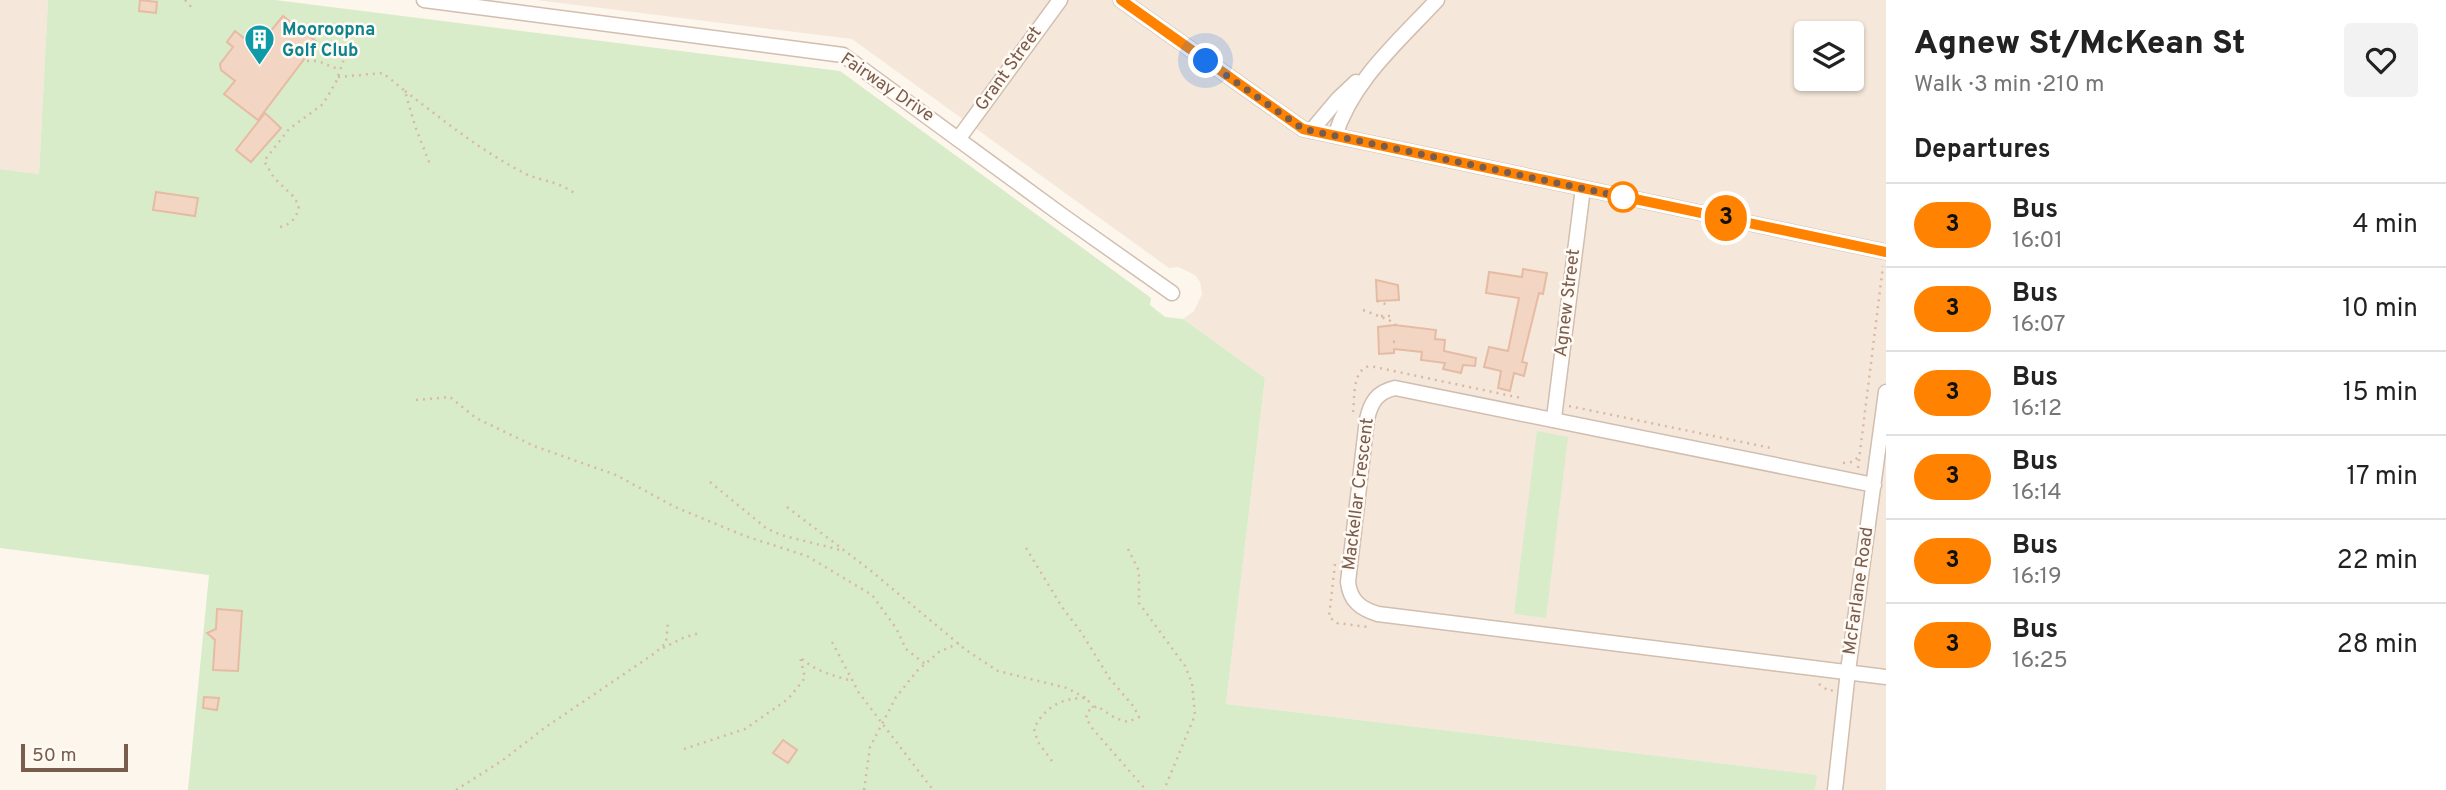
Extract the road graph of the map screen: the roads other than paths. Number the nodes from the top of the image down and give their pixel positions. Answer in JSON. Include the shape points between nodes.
{"nodes":[{"id":1,"x":425,"y":0,"type":"edge"},
{"id":2,"x":1060,"y":0,"type":"edge"},
{"id":3,"x":1121,"y":0,"type":"edge"},
{"id":4,"x":1437,"y":0,"type":"edge"},
{"id":5,"x":1374,"y":68,"type":"junction"},
{"id":6,"x":1311,"y":131,"type":"junction"},
{"id":7,"x":1335,"y":136,"type":"junction"},
{"id":8,"x":959,"y":138,"type":"junction"},
{"id":9,"x":1583,"y":188,"type":"junction"},
{"id":10,"x":1885,"y":256,"type":"edge"},
{"id":11,"x":1172,"y":293,"type":"dead end"},
{"id":12,"x":1886,"y":392,"type":"edge"},
{"id":13,"x":1555,"y":411,"type":"junction"},
{"id":14,"x":1882,"y":454,"type":"edge"},
{"id":15,"x":1874,"y":485,"type":"junction"},
{"id":16,"x":1848,"y":671,"type":"junction"},
{"id":17,"x":1886,"y":677,"type":"edge"},
{"id":18,"x":1835,"y":790,"type":"edge"}],
"edges":[{"from":1,"to":8,"type":"street","name":"Fairway Drive","via":[[838,53]]},
{"from":2,"to":8,"type":"street","name":"Grant Street"},
{"from":3,"to":6,"type":"street","via":[[1298,127]]},
{"from":4,"to":5,"type":"street"},
{"from":5,"to":6,"type":"street","via":[[1338,99]]},
{"from":5,"to":7,"type":"street","via":[[1344,111]]},
{"from":6,"to":7,"type":"street"},
{"from":7,"to":9,"type":"street"},
{"from":8,"to":11,"type":"street","name":"Fairway Drive"},
{"from":9,"to":10,"type":"street"},
{"from":9,"to":13,"type":"street","name":"Agnew Street"},
{"from":12,"to":14,"type":"street","name":"McFarlane Road"},
{"from":13,"to":15,"type":"street","name":"Mackellar Crescent"},
{"from":13,"to":16,"type":"street","name":"Mackellar Crescent","via":[[1404,388],[1378,395],[1367,419],[1348,572],[1349,591],[1357,604],[1391,616]]},
{"from":14,"to":15,"type":"street","name":"McFarlane Road"},
{"from":15,"to":16,"type":"street","name":"McFarlane Road"},
{"from":16,"to":17,"type":"street"},
{"from":16,"to":18,"type":"street","name":"McFarlane Road"}]}
